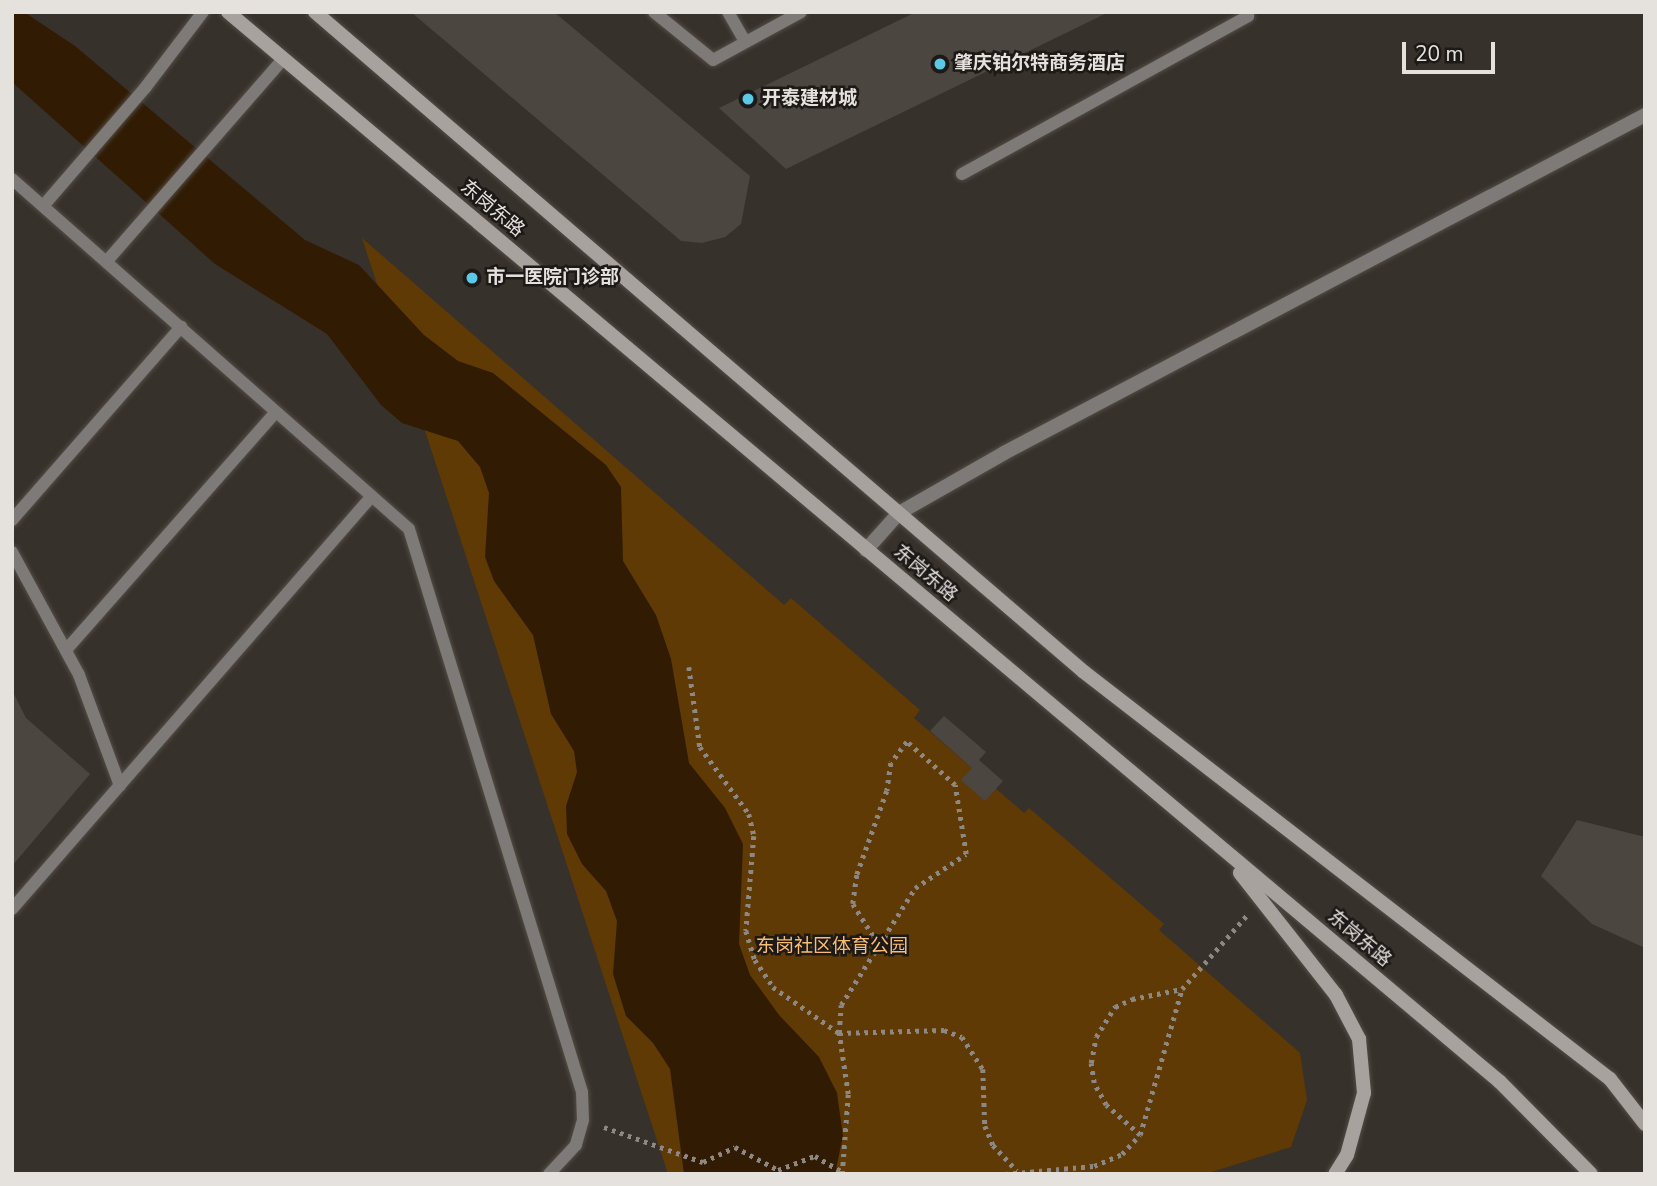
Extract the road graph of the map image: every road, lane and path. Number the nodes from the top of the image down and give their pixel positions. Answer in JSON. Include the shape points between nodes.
{"nodes":[{"id":1,"x":203,"y":12,"type":"edge"},
{"id":2,"x":228,"y":12,"type":"edge"},
{"id":3,"x":314,"y":12,"type":"edge"},
{"id":4,"x":654,"y":12,"type":"edge"},
{"id":5,"x":728,"y":12,"type":"edge"},
{"id":6,"x":801,"y":12,"type":"edge"},
{"id":7,"x":1247,"y":12,"type":"edge"},
{"id":8,"x":745,"y":42,"type":"junction"},
{"id":9,"x":283,"y":59,"type":"junction"},
{"id":10,"x":1645,"y":115,"type":"edge"},
{"id":11,"x":962,"y":174,"type":"dead end"},
{"id":12,"x":12,"y":179,"type":"edge"},
{"id":13,"x":44,"y":205,"type":"junction"},
{"id":14,"x":107,"y":261,"type":"junction"},
{"id":15,"x":181,"y":327,"type":"junction"},
{"id":16,"x":276,"y":412,"type":"junction"},
{"id":17,"x":371,"y":497,"type":"junction"},
{"id":18,"x":899,"y":513,"type":"junction"},
{"id":19,"x":12,"y":520,"type":"edge"},
{"id":20,"x":866,"y":550,"type":"junction"},
{"id":21,"x":12,"y":552,"type":"edge"},
{"id":22,"x":66,"y":650,"type":"junction"},
{"id":23,"x":689,"y":667,"type":"dead end"},
{"id":24,"x":120,"y":786,"type":"junction"},
{"id":25,"x":1222,"y":850,"type":"junction"},
{"id":26,"x":1261,"y":899,"type":"junction"},
{"id":27,"x":12,"y":909,"type":"edge"},
{"id":28,"x":879,"y":945,"type":"junction"},
{"id":29,"x":1182,"y":989,"type":"junction"},
{"id":30,"x":839,"y":1033,"type":"junction"},
{"id":31,"x":583,"y":1120,"type":"junction"},
{"id":32,"x":1645,"y":1124,"type":"edge"},
{"id":33,"x":1140,"y":1135,"type":"junction"},
{"id":34,"x":1017,"y":1171,"type":"junction"},
{"id":35,"x":843,"y":1173,"type":"edge"},
{"id":36,"x":549,"y":1174,"type":"edge"},
{"id":37,"x":1005,"y":1174,"type":"edge"},
{"id":38,"x":1335,"y":1174,"type":"edge"},
{"id":39,"x":1591,"y":1174,"type":"edge"}],
"edges":[{"from":1,"to":13,"type":"lane","via":[[145,88]]},
{"from":2,"to":9,"type":"main road","name":"东岗东路"},
{"from":3,"to":18,"type":"main road","name":"东岗东路"},
{"from":4,"to":8,"type":"lane","via":[[713,60]]},
{"from":5,"to":8,"type":"lane"},
{"from":6,"to":8,"type":"lane"},
{"from":7,"to":11,"type":"lane","via":[[1248,16]]},
{"from":9,"to":14,"type":"lane"},
{"from":9,"to":20,"type":"main road","name":"东岗东路"},
{"from":10,"to":18,"type":"street","via":[[1015,447]]},
{"from":12,"to":13,"type":"lane"},
{"from":13,"to":14,"type":"lane"},
{"from":14,"to":15,"type":"lane"},
{"from":15,"to":16,"type":"lane"},
{"from":15,"to":19,"type":"lane"},
{"from":16,"to":17,"type":"lane"},
{"from":16,"to":22,"type":"lane"},
{"from":17,"to":24,"type":"lane"},
{"from":17,"to":31,"type":"lane","via":[[409,529],[582,1092]]},
{"from":18,"to":20,"type":"street"},
{"from":18,"to":32,"type":"main road","name":"东岗东路","via":[[1084,672],[1610,1079]]},
{"from":20,"to":25,"type":"main road","name":"东岗东路"},
{"from":21,"to":22,"type":"lane"},
{"from":22,"to":24,"type":"lane"},
{"from":23,"to":30,"type":"path","via":[[701,747],[749,814],[754,835],[746,931],[755,960],[773,987]]},
{"from":24,"to":27,"type":"lane"},
{"from":25,"to":26,"type":"main road"},
{"from":25,"to":39,"type":"main road","name":"东岗东路","via":[[1500,1082]]},
{"from":26,"to":29,"type":"path"},
{"from":26,"to":38,"type":"main road","via":[[1336,995],[1359,1039],[1364,1093],[1351,1144]]},
{"from":28,"to":28,"type":"path","via":[[915,888],[966,854],[955,785],[907,742],[891,763],[887,791],[857,875],[853,904]]},
{"from":28,"to":30,"type":"path","via":[[841,1005]]},
{"from":29,"to":33,"type":"path"},
{"from":29,"to":33,"type":"path","via":[[1115,1007],[1096,1037],[1091,1063],[1094,1083],[1106,1105]]},
{"from":30,"to":34,"type":"path","via":[[944,1030],[962,1037],[983,1069],[985,1126],[993,1145]]},
{"from":30,"to":35,"type":"path","via":[[848,1094]]},
{"from":31,"to":35,"type":"path","via":[[703,1162],[735,1147],[778,1170],[815,1156]]},
{"from":31,"to":36,"type":"lane","via":[[576,1145]]},
{"from":33,"to":34,"type":"path","via":[[1122,1154],[1094,1166]]},
{"from":34,"to":37,"type":"path"}]}
